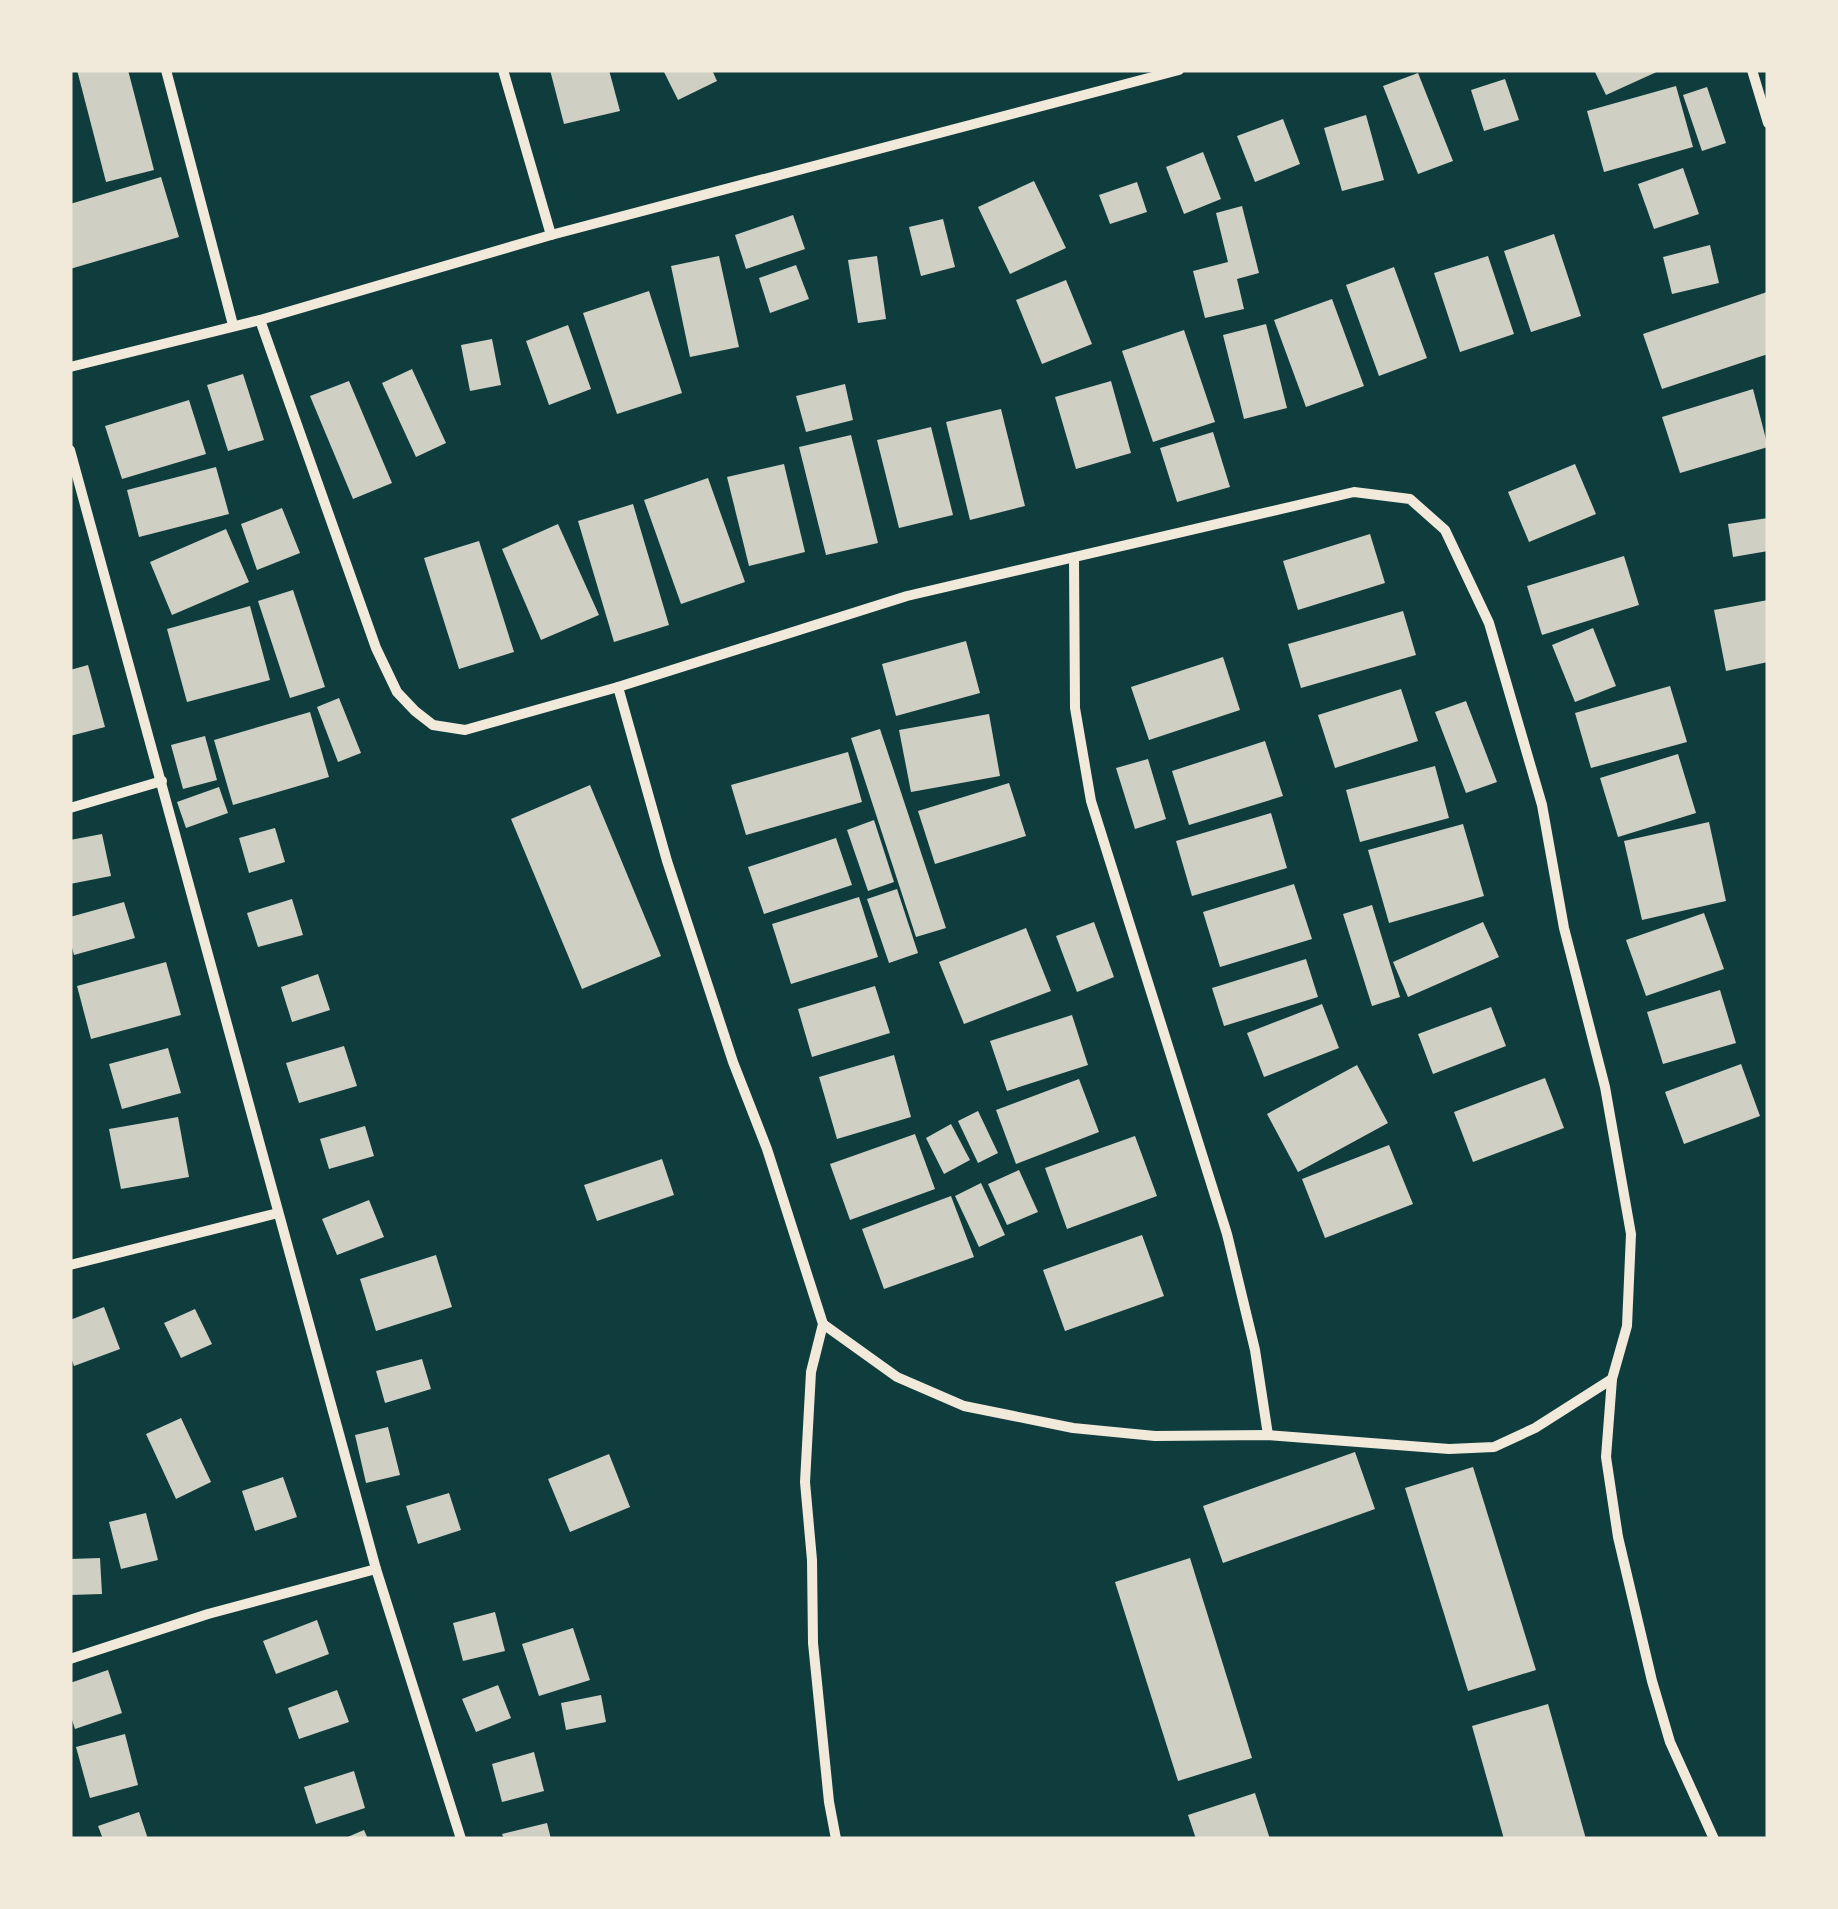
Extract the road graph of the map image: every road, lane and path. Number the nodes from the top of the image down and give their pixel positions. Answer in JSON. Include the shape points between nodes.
{"nodes":[{"id":1,"x":166,"y":70,"type":"edge"},
{"id":2,"x":503,"y":70,"type":"edge"},
{"id":3,"x":1179,"y":70,"type":"edge"},
{"id":4,"x":1752,"y":70,"type":"edge"},
{"id":5,"x":1768,"y":123,"type":"edge"},
{"id":6,"x":551,"y":235,"type":"junction"},
{"id":7,"x":260,"y":320,"type":"junction"},
{"id":8,"x":232,"y":325,"type":"junction"},
{"id":9,"x":70,"y":368,"type":"edge"},
{"id":10,"x":70,"y":450,"type":"edge"},
{"id":11,"x":1074,"y":558,"type":"junction"},
{"id":12,"x":618,"y":687,"type":"junction"},
{"id":13,"x":162,"y":781,"type":"junction"},
{"id":14,"x":70,"y":808,"type":"edge"},
{"id":15,"x":278,"y":1213,"type":"junction"},
{"id":16,"x":70,"y":1265,"type":"edge"},
{"id":17,"x":823,"y":1324,"type":"junction"},
{"id":18,"x":1612,"y":1380,"type":"junction"},
{"id":19,"x":1268,"y":1436,"type":"junction"},
{"id":20,"x":376,"y":1569,"type":"junction"},
{"id":21,"x":70,"y":1658,"type":"edge"},
{"id":22,"x":461,"y":1839,"type":"edge"},
{"id":23,"x":836,"y":1839,"type":"edge"},
{"id":24,"x":1714,"y":1839,"type":"edge"}],
"edges":[{"from":1,"to":8,"type":"street"},
{"from":2,"to":6,"type":"street"},
{"from":3,"to":6,"type":"street"},
{"from":4,"to":5,"type":"street"},
{"from":6,"to":7,"type":"street"},
{"from":7,"to":8,"type":"street"},
{"from":7,"to":12,"type":"street","via":[[376,648],[397,692],[415,711],[433,725],[465,730]]},
{"from":8,"to":9,"type":"street"},
{"from":10,"to":13,"type":"street"},
{"from":11,"to":12,"type":"street","via":[[908,596]]},
{"from":11,"to":18,"type":"street","via":[[1354,492],[1410,499],[1445,530],[1489,624],[1542,804],[1564,928],[1606,1087],[1630,1234],[1627,1326]]},
{"from":11,"to":19,"type":"street","via":[[1075,708],[1091,801],[1228,1234]]},
{"from":12,"to":17,"type":"street","via":[[667,860]]},
{"from":13,"to":14,"type":"street"},
{"from":13,"to":15,"type":"street"},
{"from":15,"to":16,"type":"street"},
{"from":15,"to":20,"type":"street"},
{"from":17,"to":19,"type":"street","via":[[897,1377],[964,1406],[1073,1428]]},
{"from":17,"to":23,"type":"street","via":[[811,1372],[805,1482],[813,1644]]},
{"from":18,"to":19,"type":"street","via":[[1494,1446]]},
{"from":18,"to":24,"type":"street","via":[[1606,1457],[1618,1536],[1670,1742]]},
{"from":20,"to":21,"type":"street"},
{"from":20,"to":22,"type":"street"}]}
